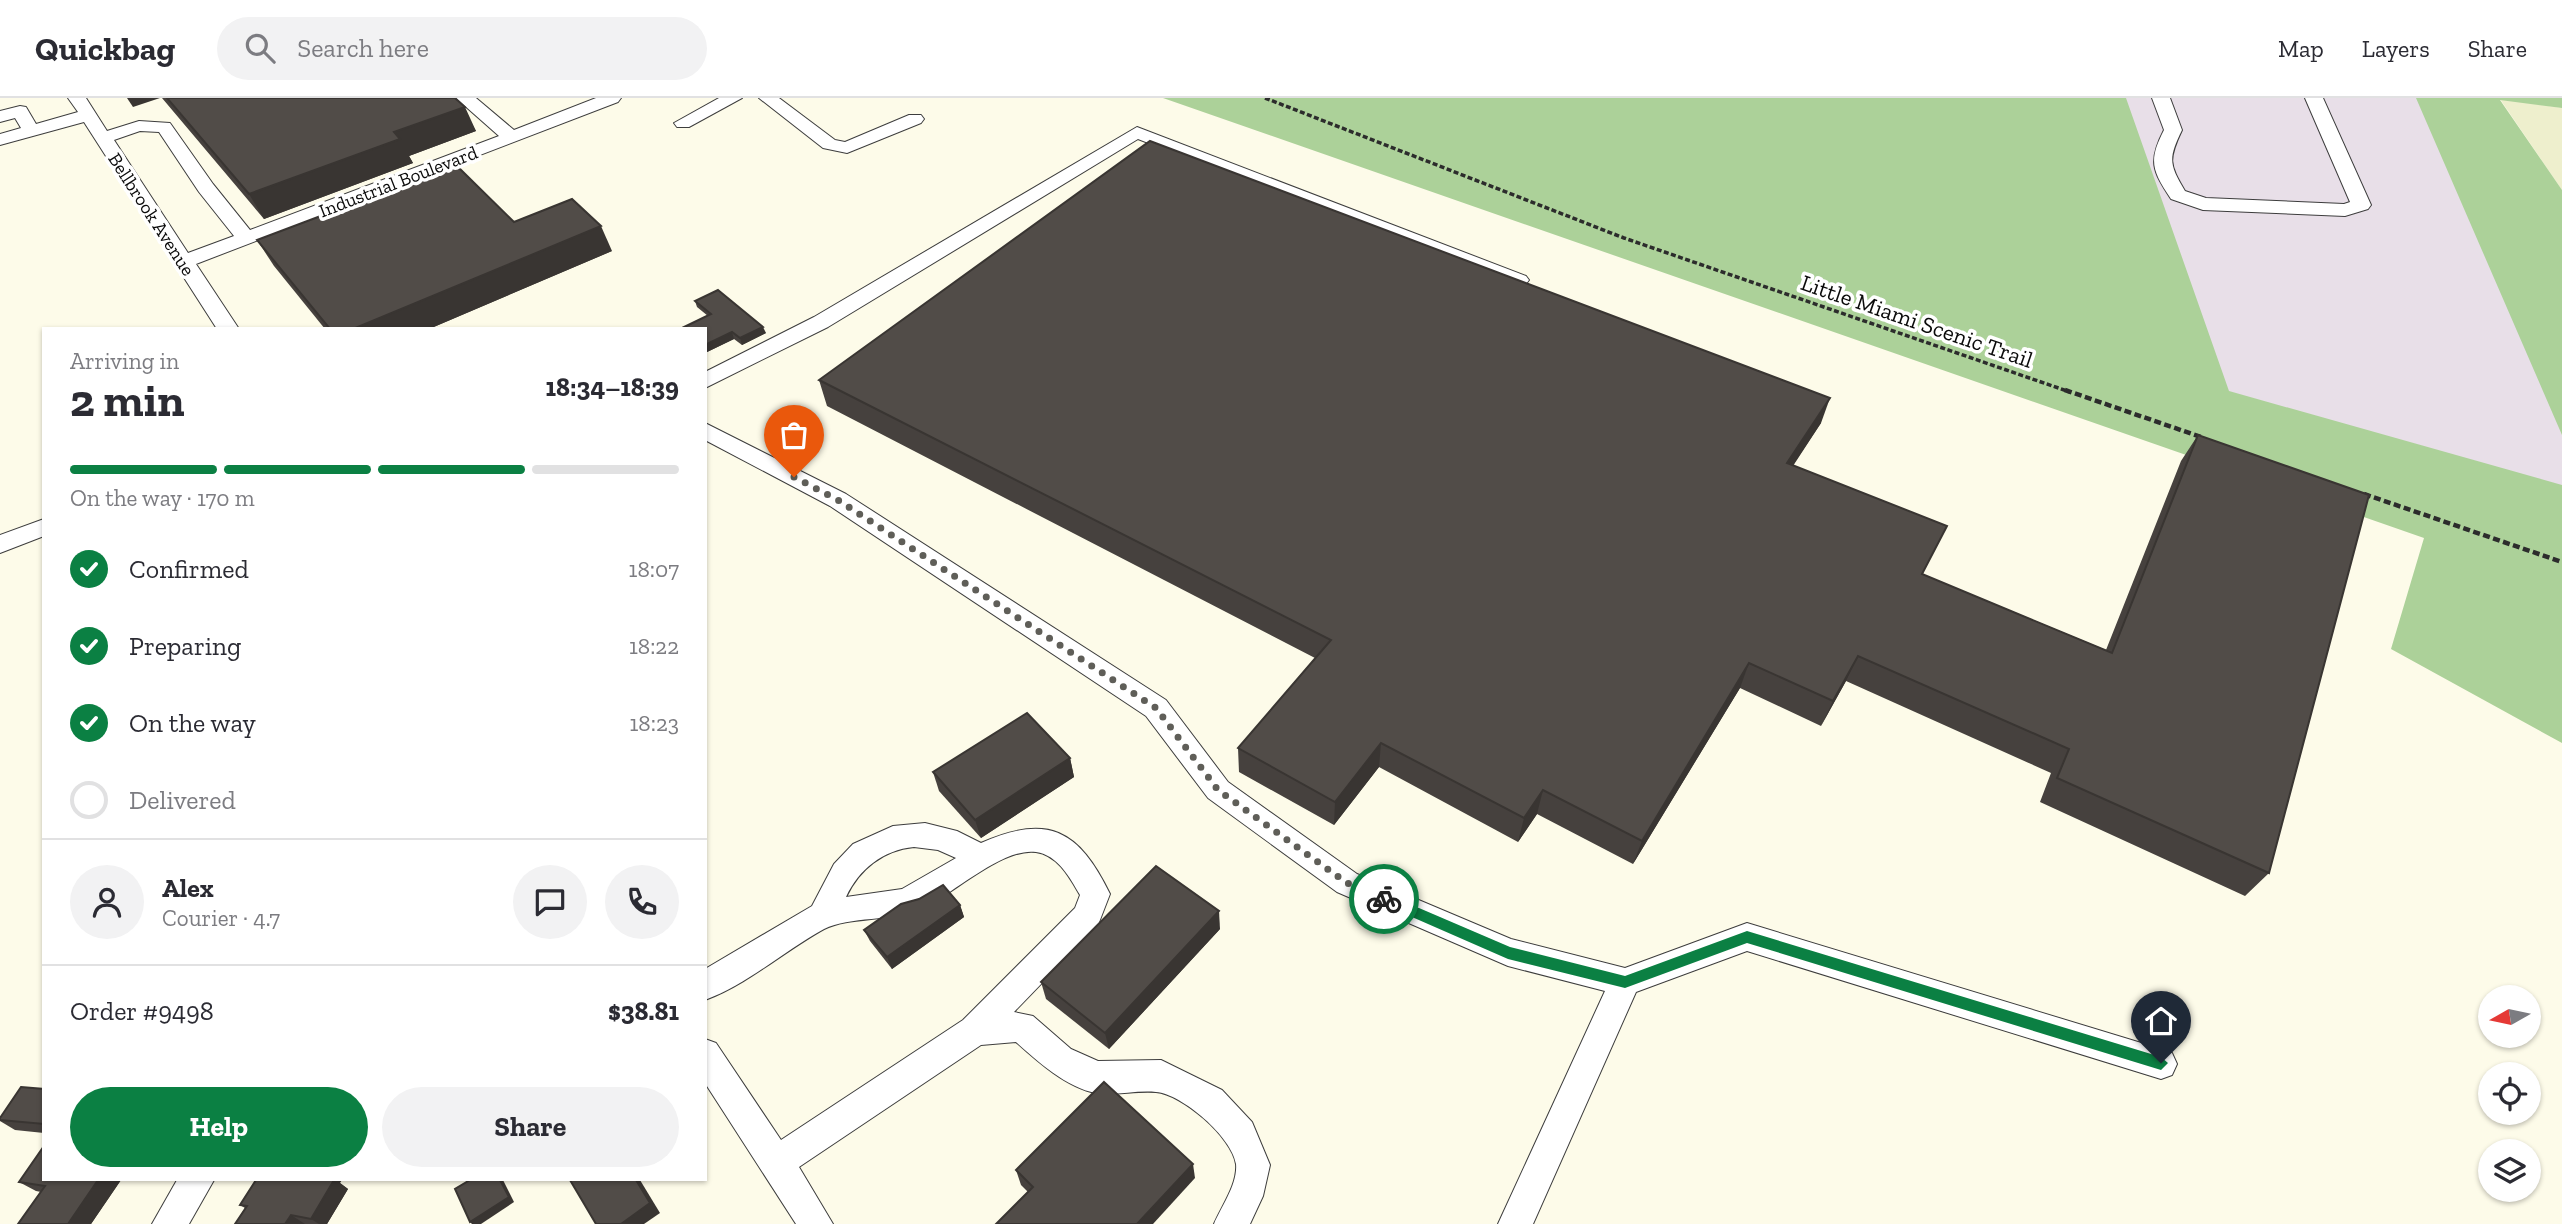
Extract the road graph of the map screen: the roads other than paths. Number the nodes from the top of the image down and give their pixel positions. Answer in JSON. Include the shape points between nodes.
{"nodes":[{"id":1,"x":77,"y":98,"type":"edge"},
{"id":2,"x":466,"y":98,"type":"edge"},
{"id":3,"x":612,"y":98,"type":"edge"},
{"id":4,"x":733,"y":98,"type":"edge"},
{"id":5,"x":768,"y":98,"type":"edge"},
{"id":6,"x":2161,"y":98,"type":"edge"},
{"id":7,"x":2314,"y":98,"type":"edge"},
{"id":8,"x":88,"y":115,"type":"junction"},
{"id":9,"x":0,"y":117,"type":"edge"},
{"id":10,"x":915,"y":119,"type":"dead end"},
{"id":11,"x":683,"y":123,"type":"dead end"},
{"id":12,"x":31,"y":131,"type":"junction"},
{"id":13,"x":512,"y":137,"type":"junction"},
{"id":14,"x":103,"y":138,"type":"junction"},
{"id":15,"x":0,"y":140,"type":"edge"},
{"id":16,"x":246,"y":238,"type":"junction"},
{"id":17,"x":183,"y":262,"type":"junction"},
{"id":18,"x":1540,"y":289,"type":"edge"},
{"id":19,"x":227,"y":327,"type":"edge"},
{"id":20,"x":707,"y":380,"type":"edge"},
{"id":21,"x":707,"y":431,"type":"edge"},
{"id":22,"x":42,"y":528,"type":"edge"},
{"id":23,"x":0,"y":544,"type":"edge"},
{"id":24,"x":980,"y":856,"type":"junction"},
{"id":25,"x":823,"y":915,"type":"junction"},
{"id":26,"x":1625,"y":982,"type":"junction"},
{"id":27,"x":707,"y":985,"type":"edge"},
{"id":28,"x":974,"y":1031,"type":"junction"},
{"id":29,"x":707,"y":1057,"type":"edge"},
{"id":30,"x":2161,"y":1063,"type":"dead end"},
{"id":31,"x":777,"y":1162,"type":"junction"},
{"id":32,"x":196,"y":1181,"type":"edge"},
{"id":33,"x":169,"y":1224,"type":"edge"},
{"id":34,"x":816,"y":1224,"type":"edge"},
{"id":35,"x":1231,"y":1224,"type":"edge"},
{"id":36,"x":1515,"y":1224,"type":"edge"}],
"edges":[{"from":1,"to":8,"type":"street","name":"Bellbrook Avenue"},
{"from":2,"to":13,"type":"street"},
{"from":3,"to":13,"type":"street","name":"Industrial Boulevard"},
{"from":4,"to":11,"type":"street"},
{"from":5,"to":10,"type":"street","via":[[830,144],[847,148]]},
{"from":6,"to":7,"type":"street","via":[[2173,130],[2162,152],[2165,172],[2178,195],[2203,204],[2245,207],[2345,210],[2361,205]]},
{"from":8,"to":12,"type":"street"},
{"from":8,"to":14,"type":"street","name":"Bellbrook Avenue"},
{"from":9,"to":12,"type":"street","via":[[20,111]]},
{"from":12,"to":15,"type":"street"},
{"from":13,"to":16,"type":"street","name":"Industrial Boulevard"},
{"from":14,"to":16,"type":"street","via":[[139,126],[164,127]]},
{"from":14,"to":17,"type":"street","name":"Bellbrook Avenue"},
{"from":16,"to":17,"type":"street","name":"Industrial Boulevard"},
{"from":17,"to":19,"type":"street","name":"Bellbrook Avenue"},
{"from":18,"to":20,"type":"street","via":[[1137,132],[821,322]]},
{"from":21,"to":26,"type":"street","via":[[838,500],[1156,708],[1218,790],[1347,883],[1508,953]]},
{"from":22,"to":23,"type":"street"},
{"from":24,"to":25,"type":"street","via":[[912,898]]},
{"from":24,"to":25,"type":"street","via":[[925,835],[889,839],[865,851],[846,869]]},
{"from":24,"to":28,"type":"street","via":[[1028,838],[1048,841],[1066,849],[1096,894],[1087,916]]},
{"from":25,"to":27,"type":"street"},
{"from":26,"to":30,"type":"street","via":[[1747,937]]},
{"from":26,"to":36,"type":"street"},
{"from":28,"to":31,"type":"street"},
{"from":28,"to":35,"type":"street","via":[[1022,1027],[1060,1060],[1096,1077],[1161,1076],[1210,1101],[1240,1134],[1253,1165],[1246,1196]]},
{"from":29,"to":31,"type":"street"},
{"from":31,"to":34,"type":"street"},
{"from":32,"to":33,"type":"street"}]}
